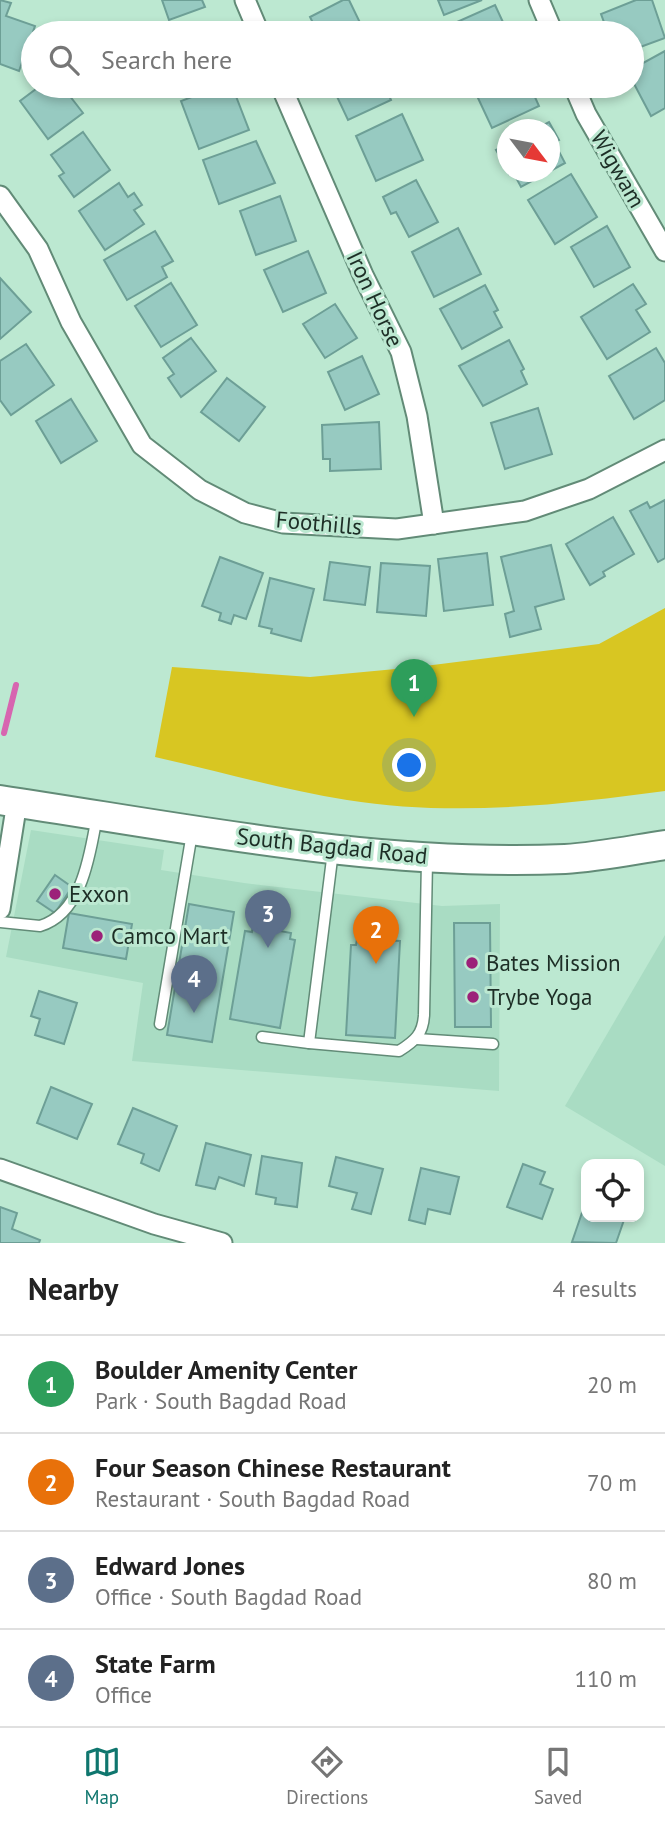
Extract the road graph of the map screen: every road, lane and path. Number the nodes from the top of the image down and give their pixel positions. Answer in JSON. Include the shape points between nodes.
{"nodes":[{"id":1,"x":245,"y":0,"type":"edge"},
{"id":2,"x":539,"y":0,"type":"edge"},
{"id":3,"x":254,"y":21,"type":"edge"},
{"id":4,"x":548,"y":21,"type":"edge"},
{"id":5,"x":286,"y":98,"type":"edge"},
{"id":6,"x":579,"y":98,"type":"edge"},
{"id":7,"x":0,"y":196,"type":"edge"},
{"id":8,"x":665,"y":251,"type":"edge"},
{"id":9,"x":665,"y":450,"type":"edge"},
{"id":10,"x":433,"y":524,"type":"junction"},
{"id":11,"x":9,"y":801,"type":"edge"},
{"id":12,"x":97,"y":816,"type":"junction"},
{"id":13,"x":192,"y":829,"type":"junction"},
{"id":14,"x":665,"y":845,"type":"edge"},
{"id":15,"x":333,"y":850,"type":"junction"},
{"id":16,"x":427,"y":857,"type":"junction"},
{"id":17,"x":0,"y":909,"type":"edge"},
{"id":18,"x":0,"y":922,"type":"edge"},
{"id":19,"x":160,"y":1024,"type":"dead end"},
{"id":20,"x":262,"y":1037,"type":"dead end"},
{"id":21,"x":417,"y":1039,"type":"junction"},
{"id":22,"x":309,"y":1042,"type":"junction"},
{"id":23,"x":493,"y":1044,"type":"dead end"},
{"id":24,"x":0,"y":1169,"type":"edge"},
{"id":25,"x":222,"y":1243,"type":"edge"}],
"edges":[{"from":1,"to":3,"type":"street"},
{"from":2,"to":4,"type":"street"},
{"from":5,"to":10,"type":"street","name":"Iron Horse","via":[[401,352],[417,416]]},
{"from":6,"to":8,"type":"street","name":"Wigwam"},
{"from":7,"to":10,"type":"street","name":"Foothills","via":[[38,249],[71,323],[142,445],[190,483],[245,513],[284,523],[397,529]]},
{"from":9,"to":10,"type":"street","name":"Foothills","via":[[589,489],[525,511]]},
{"from":11,"to":12,"type":"main road","name":"South Bagdad Road"},
{"from":11,"to":17,"type":"street"},
{"from":12,"to":13,"type":"main road","name":"South Bagdad Road"},
{"from":12,"to":18,"type":"lane","via":[[85,874],[64,910],[40,926]]},
{"from":13,"to":15,"type":"main road","name":"South Bagdad Road"},
{"from":13,"to":19,"type":"lane"},
{"from":14,"to":16,"type":"main road","name":"South Bagdad Road","via":[[566,859]]},
{"from":15,"to":16,"type":"main road","name":"South Bagdad Road"},
{"from":15,"to":22,"type":"lane"},
{"from":16,"to":21,"type":"lane","via":[[424,1027]]},
{"from":20,"to":22,"type":"lane"},
{"from":21,"to":22,"type":"lane","via":[[399,1051]]},
{"from":21,"to":23,"type":"lane"},
{"from":24,"to":25,"type":"street"}]}
